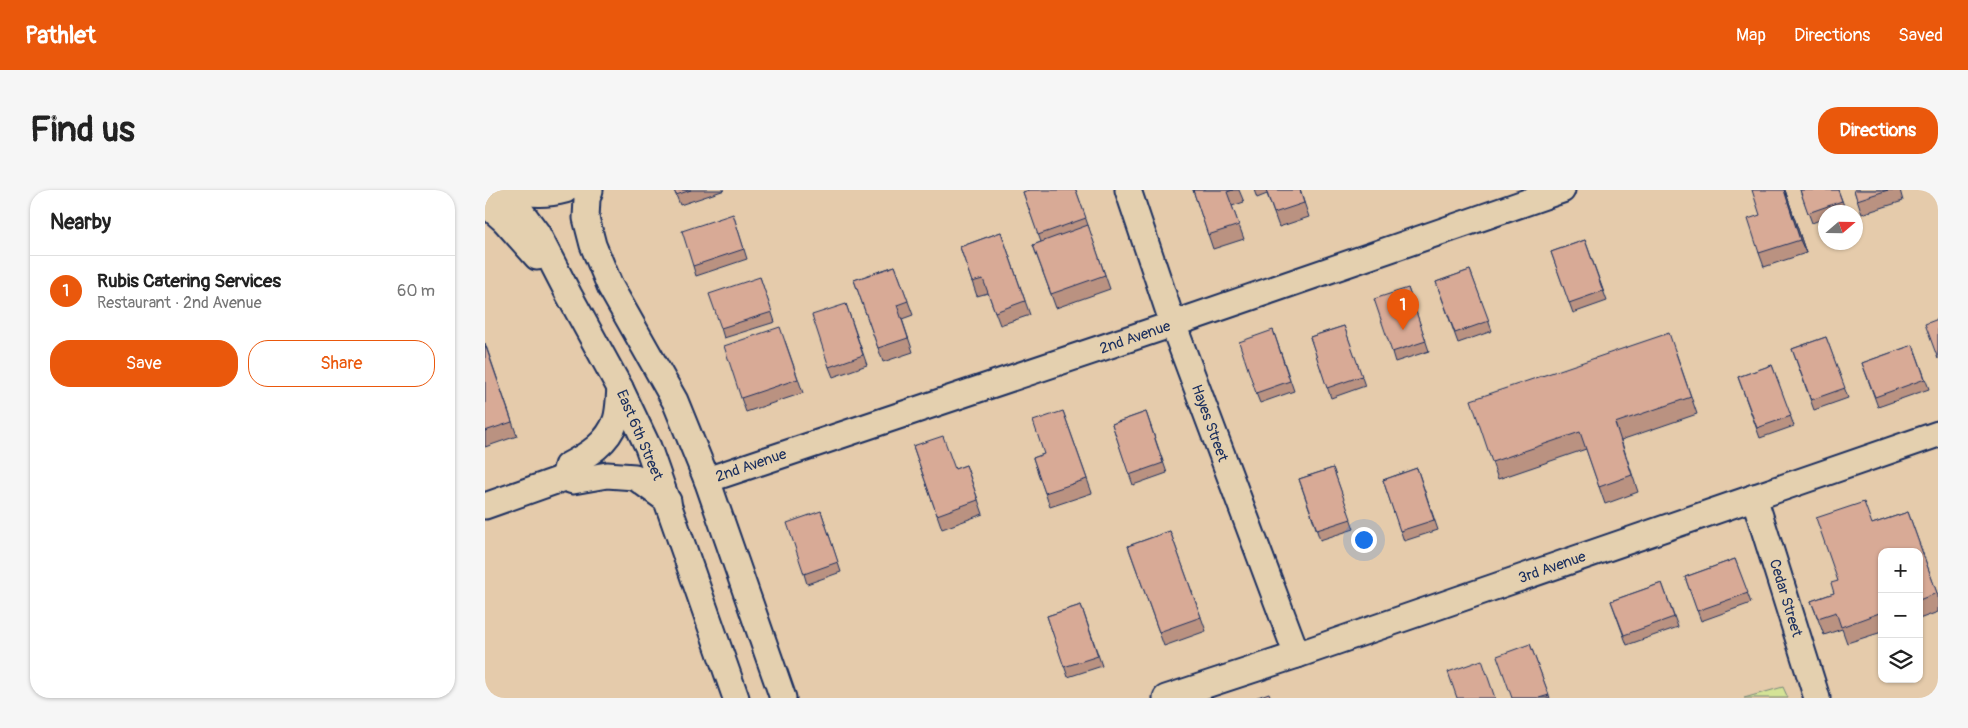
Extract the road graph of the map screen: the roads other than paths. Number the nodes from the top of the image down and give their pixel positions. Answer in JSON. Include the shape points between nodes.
{"nodes":[{"id":1,"x":505,"y":190,"type":"edge"},
{"id":2,"x":514,"y":190,"type":"edge"},
{"id":3,"x":565,"y":190,"type":"edge"},
{"id":4,"x":590,"y":190,"type":"edge"},
{"id":5,"x":1128,"y":190,"type":"edge"},
{"id":6,"x":1562,"y":190,"type":"edge"},
{"id":7,"x":485,"y":204,"type":"edge"},
{"id":8,"x":569,"y":296,"type":"junction"},
{"id":9,"x":1173,"y":324,"type":"junction"},
{"id":10,"x":620,"y":388,"type":"junction"},
{"id":11,"x":1938,"y":434,"type":"edge"},
{"id":12,"x":564,"y":478,"type":"junction"},
{"id":13,"x":707,"y":480,"type":"junction"},
{"id":14,"x":1754,"y":497,"type":"junction"},
{"id":15,"x":667,"y":501,"type":"junction"},
{"id":16,"x":485,"y":506,"type":"edge"},
{"id":17,"x":1297,"y":655,"type":"junction"},
{"id":18,"x":737,"y":698,"type":"edge"},
{"id":19,"x":783,"y":698,"type":"edge"},
{"id":20,"x":1166,"y":698,"type":"edge"},
{"id":21,"x":1817,"y":698,"type":"edge"}],
"edges":[{"from":1,"to":8,"type":"street","name":"East 6th Street","via":[[537,233]]},
{"from":2,"to":3,"type":"street","via":[[533,194]]},
{"from":4,"to":13,"type":"street","via":[[586,218],[593,245],[610,286],[675,401]]},
{"from":5,"to":9,"type":"street","name":"Hayes Street"},
{"from":6,"to":9,"type":"street","name":"2nd Avenue"},
{"from":7,"to":8,"type":"street","via":[[525,243]]},
{"from":8,"to":10,"type":"street","name":"East 6th Street"},
{"from":9,"to":13,"type":"street","name":"2nd Avenue"},
{"from":9,"to":17,"type":"street","name":"Hayes Street"},
{"from":10,"to":12,"type":"street","via":[[616,419],[603,444],[567,466]]},
{"from":10,"to":15,"type":"street","name":"East 6th Street"},
{"from":11,"to":14,"type":"street","name":"3rd Avenue"},
{"from":12,"to":15,"type":"street","via":[[573,481],[607,475],[635,477]]},
{"from":12,"to":16,"type":"street"},
{"from":13,"to":19,"type":"street"},
{"from":14,"to":17,"type":"street","name":"3rd Avenue"},
{"from":14,"to":21,"type":"street","name":"Cedar Street"},
{"from":15,"to":18,"type":"street","name":"East 6th Street"},
{"from":17,"to":20,"type":"street","name":"3rd Avenue"}]}
